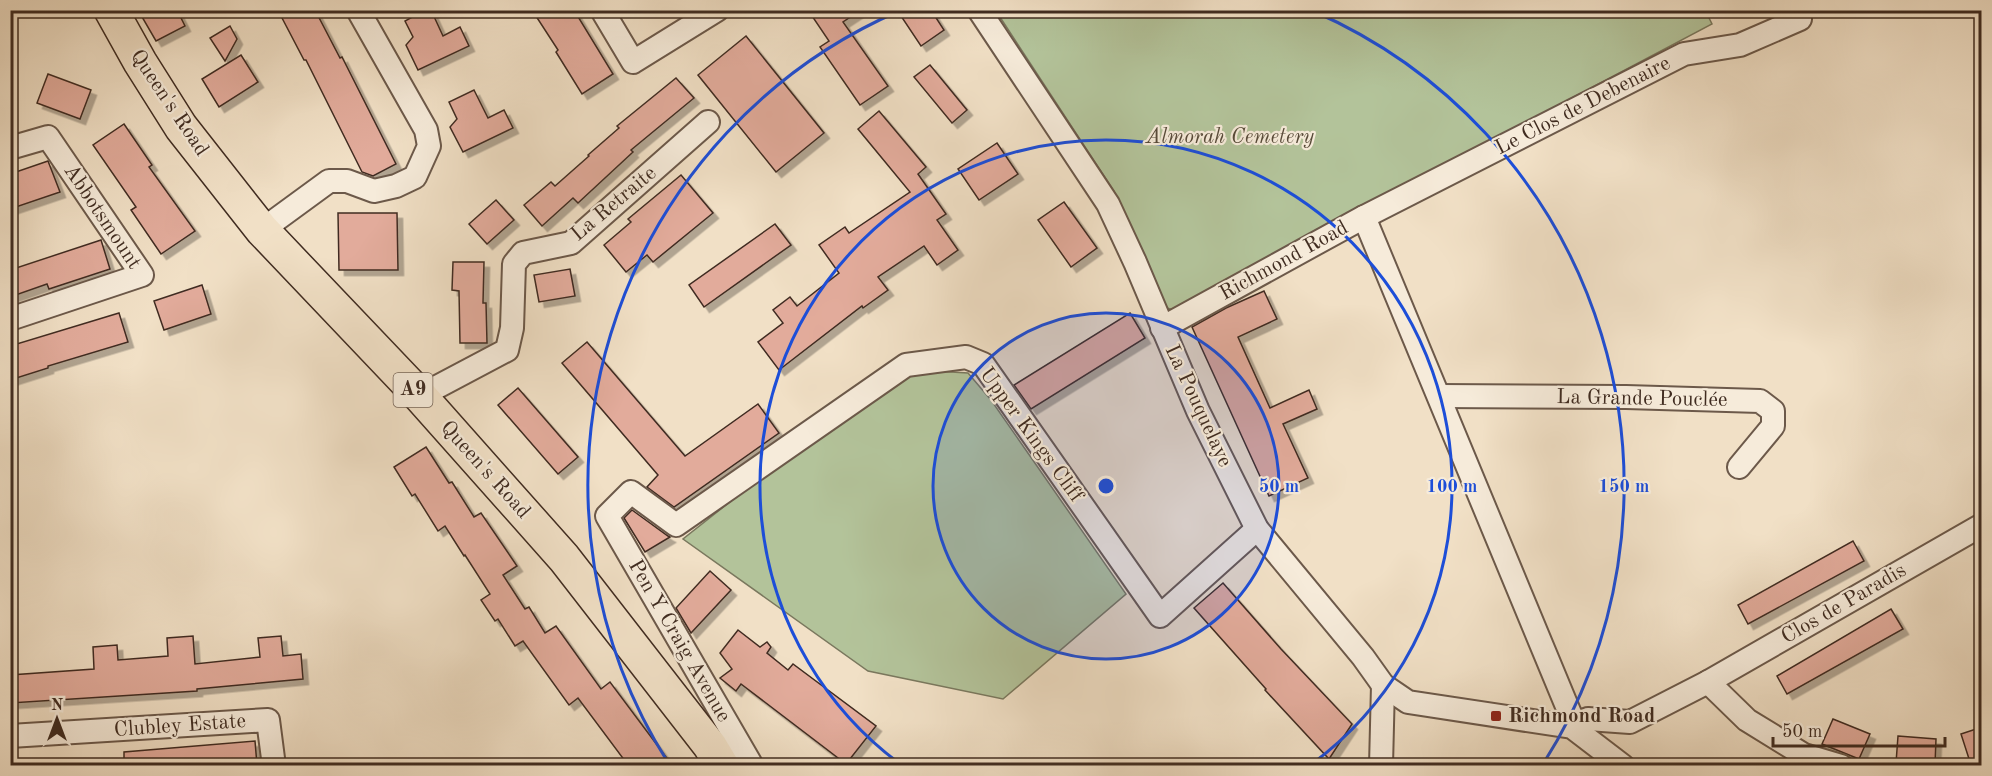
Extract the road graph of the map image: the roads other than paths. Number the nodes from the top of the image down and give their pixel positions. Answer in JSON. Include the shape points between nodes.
{"nodes":[{"id":1,"x":111,"y":10,"type":"edge"},
{"id":2,"x":358,"y":10,"type":"edge"},
{"id":3,"x":602,"y":10,"type":"edge"},
{"id":4,"x":717,"y":10,"type":"edge"},
{"id":5,"x":979,"y":10,"type":"edge"},
{"id":6,"x":1797,"y":10,"type":"edge"},
{"id":7,"x":708,"y":122,"type":"dead end"},
{"id":8,"x":10,"y":148,"type":"edge"},
{"id":9,"x":1364,"y":217,"type":"junction"},
{"id":10,"x":262,"y":230,"type":"junction"},
{"id":11,"x":10,"y":319,"type":"edge"},
{"id":12,"x":1162,"y":328,"type":"junction"},
{"id":13,"x":420,"y":396,"type":"junction"},
{"id":14,"x":1439,"y":396,"type":"junction"},
{"id":15,"x":1739,"y":467,"type":"dead end"},
{"id":16,"x":607,"y":516,"type":"joint"},
{"id":17,"x":1982,"y":525,"type":"edge"},
{"id":18,"x":1257,"y":529,"type":"junction"},
{"id":19,"x":1708,"y":682,"type":"junction"},
{"id":20,"x":1383,"y":685,"type":"junction"},
{"id":21,"x":1572,"y":728,"type":"junction"},
{"id":22,"x":10,"y":736,"type":"edge"},
{"id":23,"x":274,"y":765,"type":"edge"},
{"id":24,"x":722,"y":765,"type":"edge"},
{"id":25,"x":752,"y":765,"type":"edge"},
{"id":26,"x":1381,"y":765,"type":"edge"},
{"id":27,"x":1623,"y":765,"type":"edge"},
{"id":28,"x":1841,"y":765,"type":"edge"}],
"edges":[{"from":1,"to":10,"type":"main road","name":"Queen's Road","number":"A9","via":[[181,127]]},
{"from":2,"to":10,"type":"street","via":[[426,130],[429,146],[415,177],[374,191],[347,181],[329,181]]},
{"from":3,"to":4,"type":"street","via":[[633,62]]},
{"from":5,"to":12,"type":"street","name":"La Pouquelaye","via":[[1108,204]]},
{"from":6,"to":9,"type":"street","name":"Le Clos de Debenaire","via":[[1800,19],[1740,45],[1684,54]]},
{"from":7,"to":13,"type":"street","name":"La Retraite","via":[[571,243],[522,254],[514,264],[512,328],[507,350]]},
{"from":8,"to":11,"type":"street","name":"Abbotsmount","via":[[48,137],[142,275]]},
{"from":9,"to":12,"type":"street","name":"Richmond Road"},
{"from":9,"to":14,"type":"street","name":"Richmond Road"},
{"from":10,"to":13,"type":"main road","name":"Queen's Road","number":"A9"},
{"from":12,"to":18,"type":"street","name":"La Pouquelaye"},
{"from":13,"to":24,"type":"main road","name":"Queen's Road","number":"A9","via":[[564,558]]},
{"from":14,"to":15,"type":"street","name":"La Grande Pouclée","via":[[1760,402],[1773,411],[1773,426]]},
{"from":14,"to":21,"type":"street","name":"Richmond Road","via":[[1571,716]]},
{"from":16,"to":18,"type":"street","name":"Upper Kings Cliff","via":[[631,492],[676,525],[906,365],[966,357],[983,364],[1160,616]]},
{"from":16,"to":25,"type":"street","name":"Pen Y Craig Avenue"},
{"from":17,"to":19,"type":"street","name":"Clos de Paradis"},
{"from":18,"to":20,"type":"street","name":"La Pouquelaye"},
{"from":19,"to":21,"type":"street","name":"Clos de Paradis","via":[[1630,723],[1588,719]]},
{"from":19,"to":28,"type":"street","via":[[1747,720],[1804,755]]},
{"from":20,"to":21,"type":"street","name":"La Pouquelaye","via":[[1408,702]]},
{"from":20,"to":26,"type":"street"},
{"from":21,"to":27,"type":"street","name":"La Pouquelaye"},
{"from":22,"to":23,"type":"street","name":"Clubley Estate","via":[[268,720]]}]}
